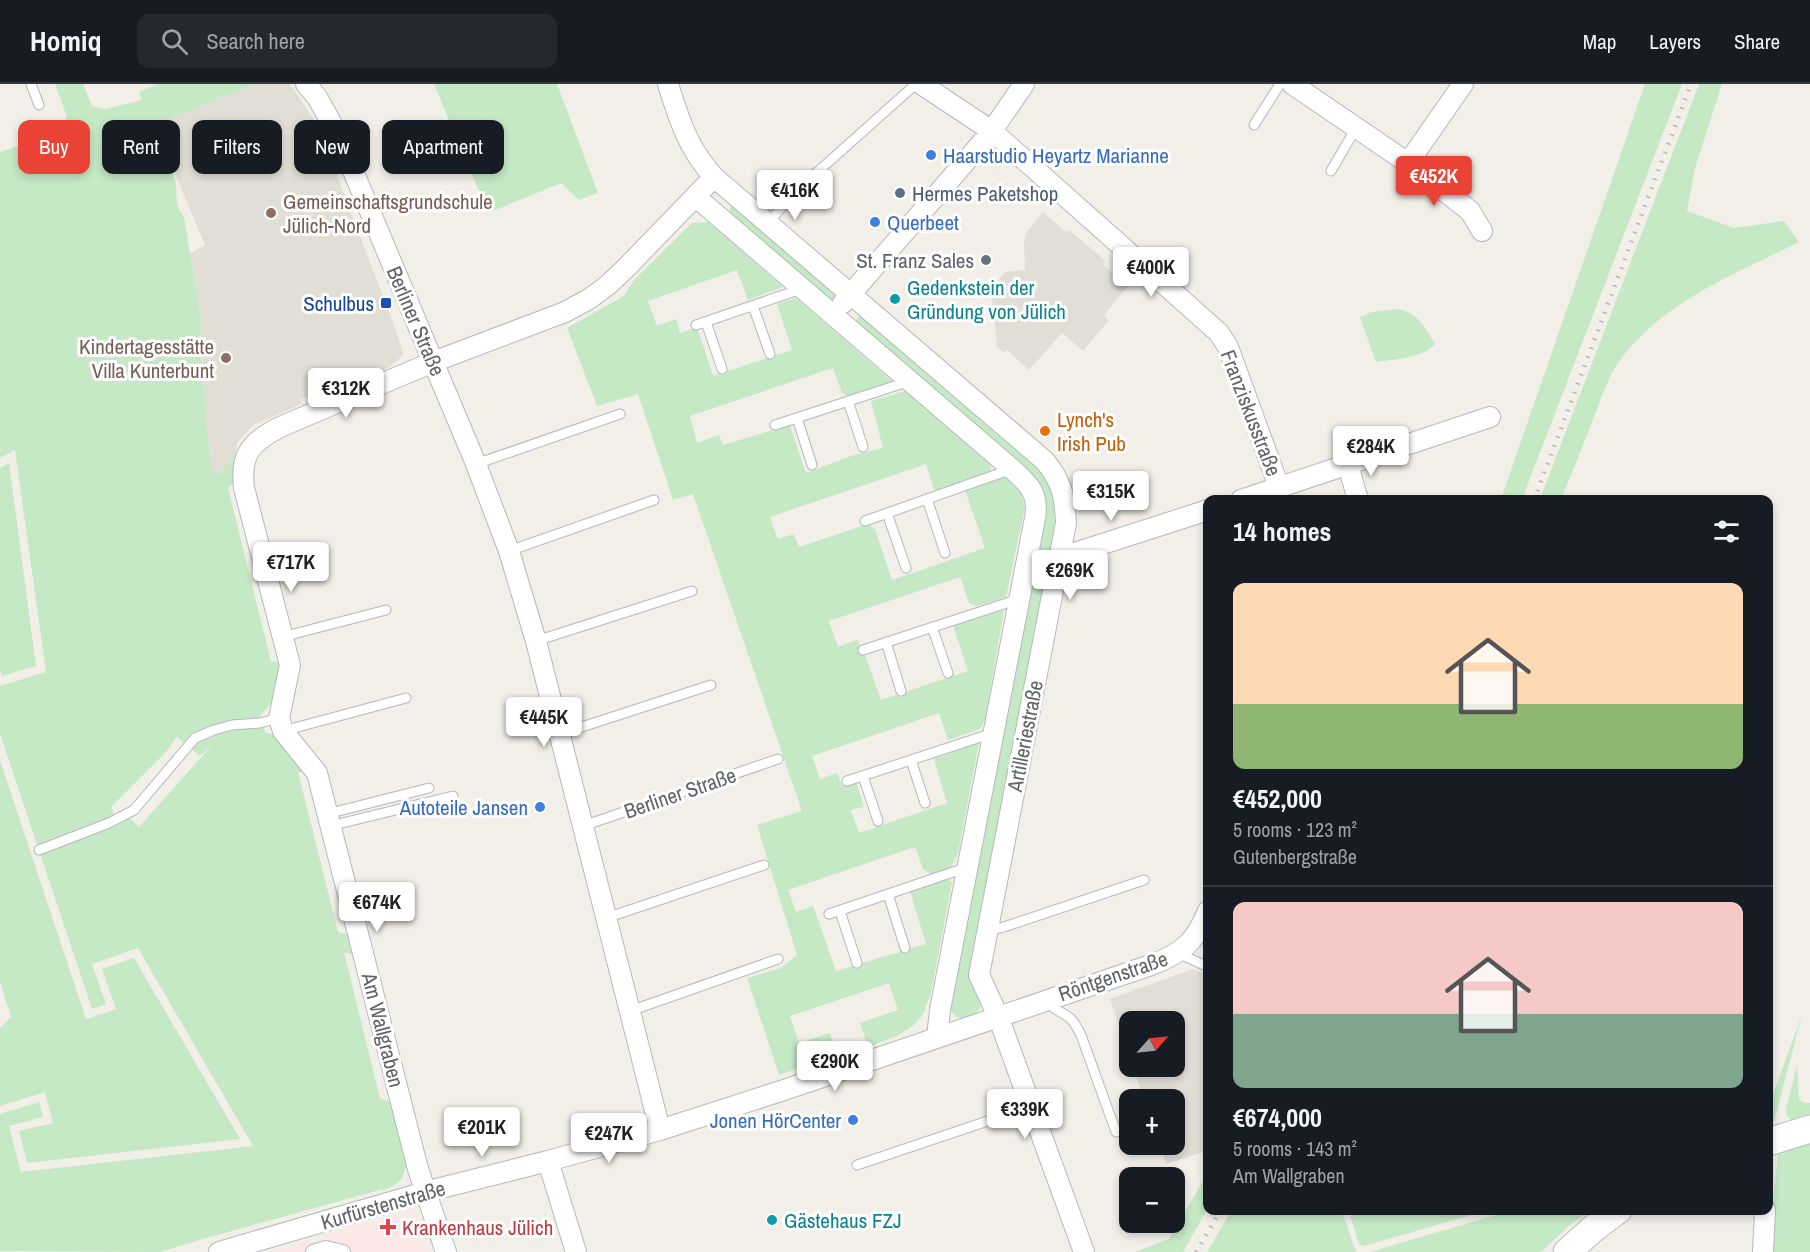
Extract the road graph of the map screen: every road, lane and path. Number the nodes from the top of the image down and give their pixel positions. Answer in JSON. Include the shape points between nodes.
{"nodes":[{"id":1,"x":31,"y":84,"type":"edge"},
{"id":2,"x":306,"y":84,"type":"edge"},
{"id":3,"x":668,"y":84,"type":"edge"},
{"id":4,"x":915,"y":84,"type":"edge"},
{"id":5,"x":921,"y":84,"type":"edge"},
{"id":6,"x":1024,"y":84,"type":"edge"},
{"id":7,"x":1280,"y":84,"type":"edge"},
{"id":8,"x":1292,"y":84,"type":"edge"},
{"id":9,"x":1463,"y":84,"type":"edge"},
{"id":10,"x":39,"y":105,"type":"dead end"},
{"id":11,"x":1254,"y":125,"type":"dead end"},
{"id":12,"x":1356,"y":128,"type":"junction"},
{"id":13,"x":992,"y":131,"type":"junction"},
{"id":14,"x":1408,"y":163,"type":"junction"},
{"id":15,"x":1331,"y":171,"type":"dead end"},
{"id":16,"x":714,"y":177,"type":"junction"},
{"id":17,"x":696,"y":197,"type":"junction"},
{"id":18,"x":768,"y":223,"type":"junction"},
{"id":19,"x":1482,"y":231,"type":"dead end"},
{"id":20,"x":803,"y":288,"type":"junction"},
{"id":21,"x":851,"y":294,"type":"junction"},
{"id":22,"x":753,"y":306,"type":"junction"},
{"id":23,"x":834,"y":315,"type":"junction"},
{"id":24,"x":706,"y":322,"type":"junction"},
{"id":25,"x":696,"y":325,"type":"dead end"},
{"id":26,"x":770,"y":354,"type":"dead end"},
{"id":27,"x":434,"y":362,"type":"junction"},
{"id":28,"x":722,"y":369,"type":"dead end"},
{"id":29,"x":910,"y":381,"type":"junction"},
{"id":30,"x":848,"y":401,"type":"junction"},
{"id":31,"x":620,"y":414,"type":"dead end"},
{"id":32,"x":1490,"y":417,"type":"dead end"},
{"id":33,"x":796,"y":418,"type":"junction"},
{"id":34,"x":775,"y":425,"type":"dead end"},
{"id":35,"x":863,"y":447,"type":"dead end"},
{"id":36,"x":476,"y":464,"type":"junction"},
{"id":37,"x":812,"y":465,"type":"dead end"},
{"id":38,"x":1348,"y":465,"type":"junction"},
{"id":39,"x":1012,"y":470,"type":"junction"},
{"id":40,"x":1279,"y":487,"type":"junction"},
{"id":41,"x":1256,"y":495,"type":"edge"},
{"id":42,"x":1357,"y":495,"type":"edge"},
{"id":43,"x":927,"y":499,"type":"junction"},
{"id":44,"x":654,"y":500,"type":"dead end"},
{"id":45,"x":1203,"y":512,"type":"edge"},
{"id":46,"x":887,"y":513,"type":"junction"},
{"id":47,"x":865,"y":521,"type":"dead end"},
{"id":48,"x":509,"y":551,"type":"junction"},
{"id":49,"x":945,"y":553,"type":"dead end"},
{"id":50,"x":1060,"y":559,"type":"junction"},
{"id":51,"x":906,"y":568,"type":"dead end"},
{"id":52,"x":1025,"y":569,"type":"junction"},
{"id":53,"x":692,"y":591,"type":"dead end"},
{"id":54,"x":1020,"y":599,"type":"junction"},
{"id":55,"x":386,"y":610,"type":"dead end"},
{"id":56,"x":932,"y":627,"type":"junction"},
{"id":57,"x":282,"y":637,"type":"junction"},
{"id":58,"x":536,"y":641,"type":"junction"},
{"id":59,"x":886,"y":642,"type":"junction"},
{"id":60,"x":863,"y":650,"type":"dead end"},
{"id":61,"x":948,"y":673,"type":"dead end"},
{"id":62,"x":711,"y":685,"type":"dead end"},
{"id":63,"x":902,"y":691,"type":"dead end"},
{"id":64,"x":406,"y":698,"type":"dead end"},
{"id":65,"x":281,"y":725,"type":"junction"},
{"id":66,"x":993,"y":733,"type":"junction"},
{"id":67,"x":560,"y":734,"type":"junction"},
{"id":68,"x":778,"y":759,"type":"dead end"},
{"id":69,"x":911,"y":760,"type":"junction"},
{"id":70,"x":863,"y":776,"type":"junction"},
{"id":71,"x":847,"y":781,"type":"dead end"},
{"id":72,"x":429,"y":788,"type":"dead end"},
{"id":73,"x":453,"y":796,"type":"dead end"},
{"id":74,"x":925,"y":803,"type":"dead end"},
{"id":75,"x":329,"y":820,"type":"junction"},
{"id":76,"x":878,"y":821,"type":"dead end"},
{"id":77,"x":583,"y":826,"type":"junction"},
{"id":78,"x":39,"y":850,"type":"dead end"},
{"id":79,"x":764,"y":865,"type":"dead end"},
{"id":80,"x":968,"y":867,"type":"junction"},
{"id":81,"x":1144,"y":880,"type":"dead end"},
{"id":82,"x":888,"y":894,"type":"junction"},
{"id":83,"x":840,"y":911,"type":"junction"},
{"id":84,"x":829,"y":914,"type":"dead end"},
{"id":85,"x":606,"y":918,"type":"junction"},
{"id":86,"x":1203,"y":921,"type":"edge"},
{"id":87,"x":988,"y":930,"type":"junction"},
{"id":88,"x":905,"y":948,"type":"dead end"},
{"id":89,"x":1178,"y":953,"type":"junction"},
{"id":90,"x":778,"y":959,"type":"dead end"},
{"id":91,"x":857,"y":963,"type":"dead end"},
{"id":92,"x":1203,"y":965,"type":"edge"},
{"id":93,"x":1047,"y":999,"type":"junction"},
{"id":94,"x":630,"y":1011,"type":"junction"},
{"id":95,"x":998,"y":1016,"type":"junction"},
{"id":96,"x":937,"y":1037,"type":"junction"},
{"id":97,"x":1032,"y":1106,"type":"junction"},
{"id":98,"x":1810,"y":1129,"type":"edge"},
{"id":99,"x":660,"y":1130,"type":"junction"},
{"id":100,"x":1116,"y":1132,"type":"dead end"},
{"id":101,"x":1773,"y":1140,"type":"edge"},
{"id":102,"x":548,"y":1161,"type":"junction"},
{"id":103,"x":857,"y":1164,"type":"dead end"},
{"id":104,"x":425,"y":1192,"type":"junction"},
{"id":105,"x":1611,"y":1215,"type":"edge"},
{"id":106,"x":1765,"y":1215,"type":"edge"},
{"id":107,"x":219,"y":1252,"type":"edge"},
{"id":108,"x":313,"y":1252,"type":"edge"},
{"id":109,"x":343,"y":1252,"type":"edge"},
{"id":110,"x":446,"y":1252,"type":"edge"},
{"id":111,"x":576,"y":1252,"type":"edge"},
{"id":112,"x":1084,"y":1252,"type":"edge"},
{"id":113,"x":1567,"y":1252,"type":"edge"},
{"id":114,"x":1763,"y":1252,"type":"edge"}],
"edges":[{"from":1,"to":10,"type":"lane"},
{"from":2,"to":27,"type":"street","name":"Berliner Straße","via":[[338,135]]},
{"from":3,"to":16,"type":"street","name":"Artilleriestraße","via":[[684,133],[699,161]]},
{"from":4,"to":18,"type":"lane","via":[[796,191]]},
{"from":5,"to":13,"type":"street","name":"Franziskusstraße"},
{"from":6,"to":13,"type":"street"},
{"from":7,"to":11,"type":"lane"},
{"from":8,"to":12,"type":"street"},
{"from":9,"to":14,"type":"street"},
{"from":12,"to":14,"type":"street"},
{"from":12,"to":15,"type":"lane"},
{"from":13,"to":21,"type":"street"},
{"from":13,"to":40,"type":"street","name":"Franziskusstraße","via":[[1219,333],[1228,347]]},
{"from":14,"to":19,"type":"street","via":[[1470,212]]},
{"from":16,"to":17,"type":"street"},
{"from":16,"to":18,"type":"street","name":"Artilleriestraße"},
{"from":17,"to":20,"type":"street","name":"Artilleriestraße"},
{"from":17,"to":27,"type":"street","via":[[621,273],[588,299],[565,312]]},
{"from":18,"to":21,"type":"street","name":"Artilleriestraße"},
{"from":20,"to":22,"type":"lane"},
{"from":20,"to":23,"type":"street","name":"Artilleriestraße"},
{"from":21,"to":23,"type":"street"},
{"from":21,"to":50,"type":"street","name":"Artilleriestraße","via":[[1055,473],[1065,503]]},
{"from":22,"to":24,"type":"lane"},
{"from":22,"to":26,"type":"lane"},
{"from":23,"to":29,"type":"street","name":"Artilleriestraße"},
{"from":24,"to":25,"type":"lane"},
{"from":24,"to":28,"type":"lane"},
{"from":27,"to":36,"type":"street","name":"Berliner Straße"},
{"from":27,"to":57,"type":"street","via":[[280,427],[258,440],[248,453],[243,464],[244,488]]},
{"from":29,"to":30,"type":"lane"},
{"from":29,"to":39,"type":"street","name":"Artilleriestraße"},
{"from":30,"to":33,"type":"lane"},
{"from":30,"to":35,"type":"lane"},
{"from":31,"to":36,"type":"lane"},
{"from":32,"to":38,"type":"street"},
{"from":33,"to":34,"type":"lane"},
{"from":33,"to":37,"type":"lane"},
{"from":36,"to":48,"type":"street","name":"Berliner Straße"},
{"from":38,"to":40,"type":"street"},
{"from":38,"to":42,"type":"street"},
{"from":39,"to":43,"type":"lane"},
{"from":39,"to":52,"type":"street","name":"Artilleriestraße","via":[[1030,487],[1037,507]]},
{"from":40,"to":41,"type":"street"},
{"from":43,"to":46,"type":"lane"},
{"from":43,"to":49,"type":"lane"},
{"from":44,"to":48,"type":"lane"},
{"from":45,"to":50,"type":"street"},
{"from":46,"to":47,"type":"lane"},
{"from":46,"to":51,"type":"lane"},
{"from":48,"to":58,"type":"street","name":"Berliner Straße"},
{"from":50,"to":52,"type":"street"},
{"from":50,"to":87,"type":"street","name":"Artilleriestraße"},
{"from":52,"to":54,"type":"street","name":"Artilleriestraße"},
{"from":53,"to":58,"type":"lane"},
{"from":54,"to":56,"type":"lane"},
{"from":54,"to":66,"type":"street","name":"Artilleriestraße"},
{"from":55,"to":57,"type":"lane"},
{"from":56,"to":59,"type":"lane"},
{"from":56,"to":61,"type":"lane"},
{"from":57,"to":65,"type":"street","via":[[290,666]]},
{"from":58,"to":67,"type":"street","name":"Berliner Straße"},
{"from":59,"to":60,"type":"lane"},
{"from":59,"to":63,"type":"lane"},
{"from":62,"to":67,"type":"lane"},
{"from":64,"to":65,"type":"lane"},
{"from":65,"to":75,"type":"street","name":"Am Wallgraben","via":[[317,773]]},
{"from":65,"to":78,"type":"lane","via":[[232,725],[195,738],[134,810]]},
{"from":66,"to":69,"type":"lane"},
{"from":66,"to":80,"type":"street","name":"Artilleriestraße"},
{"from":67,"to":77,"type":"street","name":"Berliner Straße"},
{"from":68,"to":77,"type":"lane","name":"Berliner Straße"},
{"from":69,"to":70,"type":"lane"},
{"from":69,"to":74,"type":"lane"},
{"from":70,"to":71,"type":"lane"},
{"from":70,"to":76,"type":"lane"},
{"from":72,"to":75,"type":"lane"},
{"from":73,"to":75,"type":"lane"},
{"from":75,"to":104,"type":"street","name":"Am Wallgraben"},
{"from":77,"to":85,"type":"street","name":"Berliner Straße"},
{"from":79,"to":85,"type":"lane"},
{"from":80,"to":82,"type":"lane"},
{"from":80,"to":96,"type":"street","name":"Artilleriestraße"},
{"from":81,"to":87,"type":"lane"},
{"from":82,"to":83,"type":"lane"},
{"from":82,"to":88,"type":"lane"},
{"from":83,"to":84,"type":"lane"},
{"from":83,"to":91,"type":"lane"},
{"from":85,"to":94,"type":"street","name":"Berliner Straße"},
{"from":86,"to":89,"type":"street","name":"Röntgenstraße","via":[[1194,939]]},
{"from":87,"to":95,"type":"street","name":"Artilleriestraße","via":[[979,975]]},
{"from":89,"to":92,"type":"lane"},
{"from":89,"to":93,"type":"street","name":"Röntgenstraße"},
{"from":90,"to":94,"type":"lane"},
{"from":93,"to":95,"type":"street","name":"Röntgenstraße"},
{"from":93,"to":100,"type":"lane","via":[[1074,1023],[1081,1035]]},
{"from":94,"to":99,"type":"street","name":"Berliner Straße"},
{"from":95,"to":96,"type":"street","name":"Röntgenstraße"},
{"from":95,"to":97,"type":"street","name":"Artilleriestraße"},
{"from":96,"to":99,"type":"street","name":"Röntgenstraße"},
{"from":97,"to":103,"type":"lane"},
{"from":97,"to":112,"type":"street","name":"Artilleriestraße"},
{"from":98,"to":101,"type":"main road"},
{"from":99,"to":102,"type":"street","name":"Kurfürstenstraße"},
{"from":102,"to":104,"type":"street","name":"Kurfürstenstraße"},
{"from":102,"to":111,"type":"street"},
{"from":104,"to":107,"type":"street","name":"Kurfürstenstraße"},
{"from":104,"to":110,"type":"street","name":"Am Wallgraben"},
{"from":105,"to":113,"type":"main road"},
{"from":106,"to":114,"type":"street"},
{"from":108,"to":109,"type":"street","via":[[326,1248]]}]}
